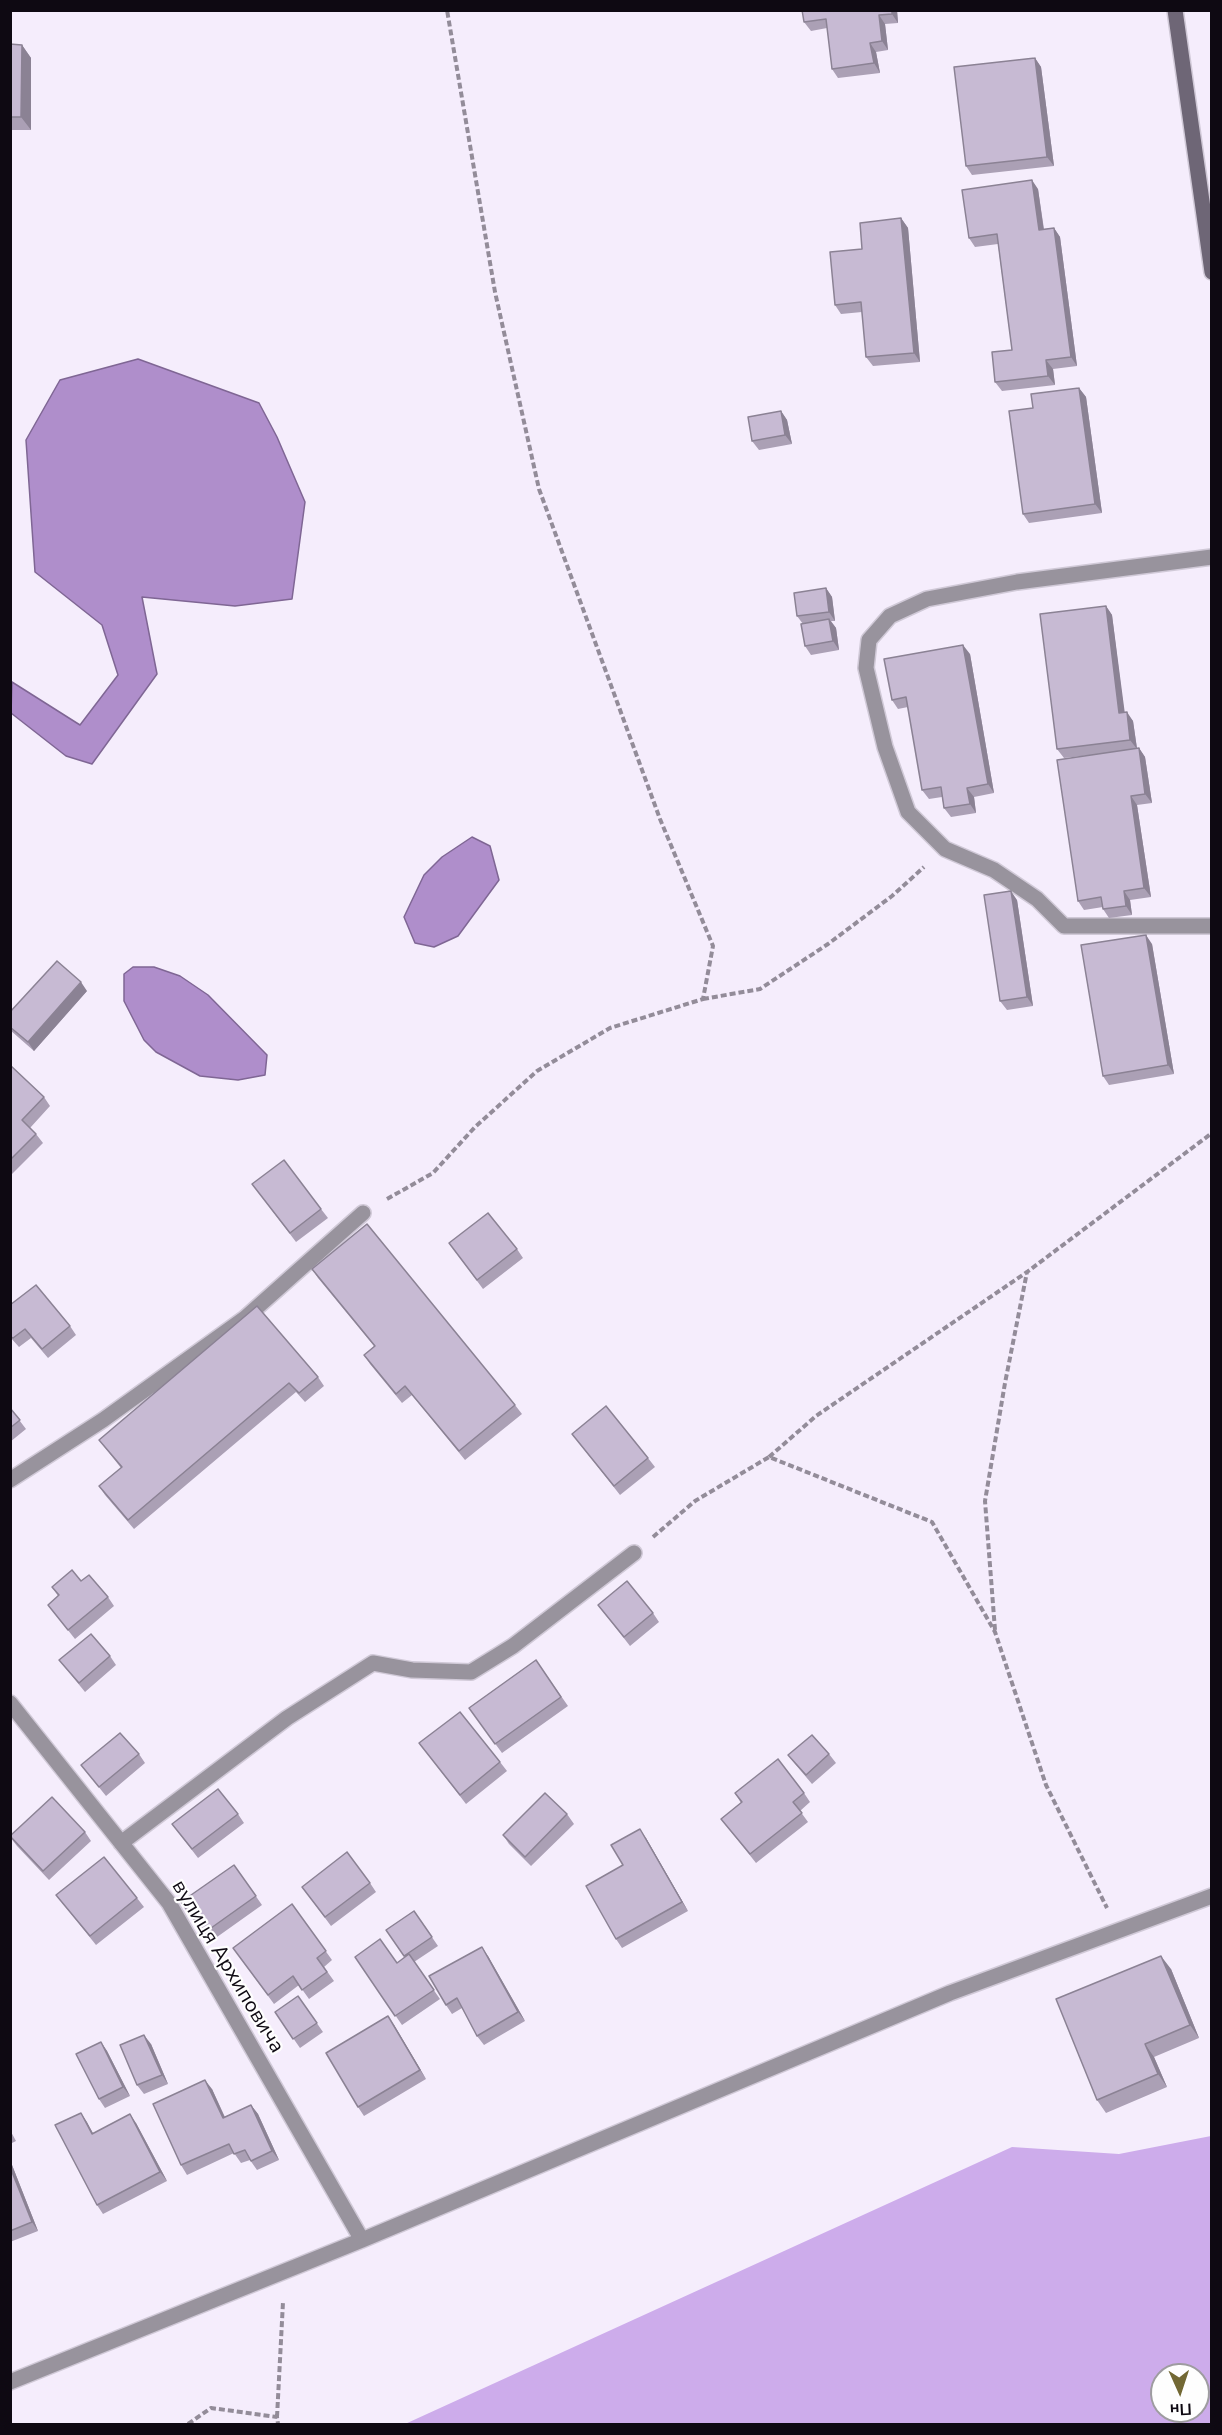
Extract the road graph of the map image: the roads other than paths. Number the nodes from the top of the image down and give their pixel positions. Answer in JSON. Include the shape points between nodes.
{"nodes":[{"id":1,"x":1175,"y":10,"type":"edge"},
{"id":2,"x":1212,"y":272,"type":"edge"},
{"id":3,"x":1212,"y":557,"type":"edge"},
{"id":4,"x":1212,"y":927,"type":"edge"},
{"id":5,"x":363,"y":1213,"type":"road end"},
{"id":6,"x":10,"y":1480,"type":"edge"},
{"id":7,"x":634,"y":1553,"type":"road end"},
{"id":8,"x":10,"y":1703,"type":"edge"},
{"id":9,"x":121,"y":1843,"type":"junction"},
{"id":10,"x":1212,"y":1896,"type":"edge"},
{"id":11,"x":362,"y":2240,"type":"junction"},
{"id":12,"x":10,"y":2382,"type":"edge"}],
"edges":[{"from":1,"to":2,"type":"main road"},
{"from":3,"to":4,"type":"street","via":[[1017,582],[927,599],[890,616],[869,640],[866,668],[885,747],[908,812],[945,849],[994,870],[1037,900],[1064,926]]},
{"from":5,"to":6,"type":"street","via":[[245,1318],[103,1420]]},
{"from":7,"to":9,"type":"street","via":[[513,1646],[471,1672],[411,1670],[373,1663],[287,1718]]},
{"from":8,"to":9,"type":"street","name":"вулиця Архиповича"},
{"from":9,"to":11,"type":"street","name":"вулиця Архиповича","via":[[169,1904]]},
{"from":10,"to":11,"type":"street","via":[[951,1993]]},
{"from":11,"to":12,"type":"street"}]}
